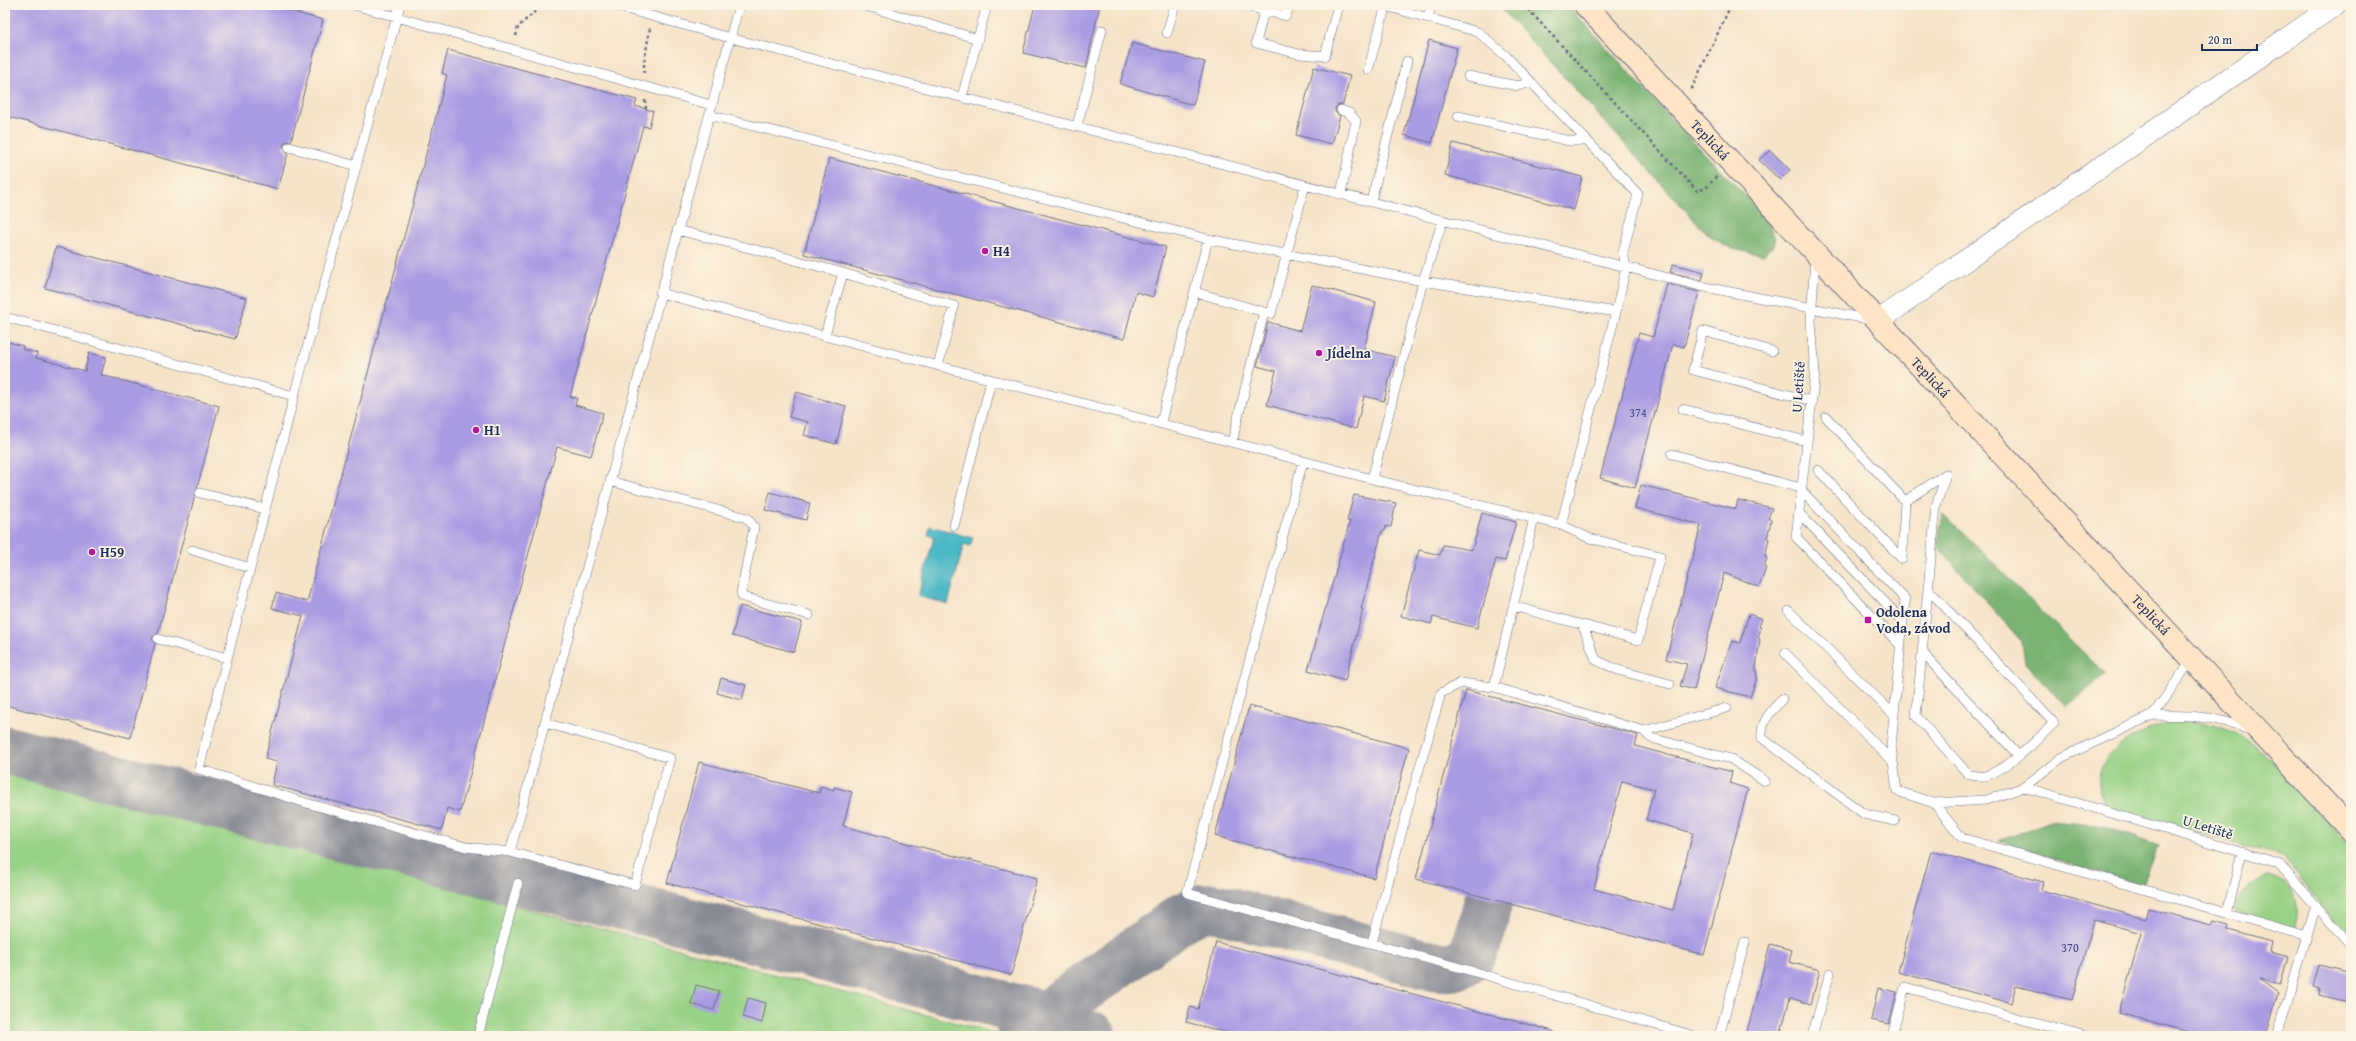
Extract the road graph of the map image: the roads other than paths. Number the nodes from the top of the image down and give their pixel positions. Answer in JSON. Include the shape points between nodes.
{"nodes":[{"id":1,"x":354,"y":5,"type":"edge"},
{"id":2,"x":400,"y":5,"type":"edge"},
{"id":3,"x":612,"y":5,"type":"edge"},
{"id":4,"x":739,"y":5,"type":"edge"},
{"id":5,"x":863,"y":5,"type":"edge"},
{"id":6,"x":987,"y":5,"type":"edge"},
{"id":7,"x":1175,"y":5,"type":"edge"},
{"id":8,"x":1242,"y":5,"type":"edge"},
{"id":9,"x":1289,"y":5,"type":"edge"},
{"id":10,"x":1338,"y":5,"type":"edge"},
{"id":11,"x":1384,"y":5,"type":"edge"},
{"id":12,"x":1431,"y":5,"type":"edge"},
{"id":13,"x":1585,"y":5,"type":"edge"},
{"id":14,"x":2335,"y":5,"type":"edge"},
{"id":15,"x":1264,"y":11,"type":"junction"},
{"id":16,"x":398,"y":18,"type":"junction"},
{"id":17,"x":1428,"y":18,"type":"junction"},
{"id":18,"x":1102,"y":30,"type":"dead end"},
{"id":19,"x":1167,"y":33,"type":"dead end"},
{"id":20,"x":730,"y":38,"type":"junction"},
{"id":21,"x":978,"y":39,"type":"junction"},
{"id":22,"x":1407,"y":62,"type":"dead end"},
{"id":23,"x":1368,"y":70,"type":"dead end"},
{"id":24,"x":1468,"y":76,"type":"dead end"},
{"id":25,"x":1531,"y":82,"type":"junction"},
{"id":26,"x":962,"y":97,"type":"junction"},
{"id":27,"x":711,"y":105,"type":"junction"},
{"id":28,"x":1342,"y":110,"type":"dead end"},
{"id":29,"x":709,"y":115,"type":"junction"},
{"id":30,"x":1458,"y":116,"type":"dead end"},
{"id":31,"x":1077,"y":126,"type":"junction"},
{"id":32,"x":1587,"y":141,"type":"junction"},
{"id":33,"x":289,"y":147,"type":"dead end"},
{"id":34,"x":357,"y":166,"type":"junction"},
{"id":35,"x":1305,"y":185,"type":"junction"},
{"id":36,"x":1341,"y":194,"type":"junction"},
{"id":37,"x":1371,"y":201,"type":"junction"},
{"id":38,"x":1443,"y":220,"type":"junction"},
{"id":39,"x":677,"y":230,"type":"junction"},
{"id":40,"x":1208,"y":239,"type":"junction"},
{"id":41,"x":1287,"y":254,"type":"junction"},
{"id":42,"x":1815,"y":254,"type":"junction"},
{"id":43,"x":1626,"y":267,"type":"junction"},
{"id":44,"x":843,"y":273,"type":"junction"},
{"id":45,"x":1423,"y":281,"type":"junction"},
{"id":46,"x":660,"y":292,"type":"junction"},
{"id":47,"x":1195,"y":292,"type":"junction"},
{"id":48,"x":1812,"y":307,"type":"junction"},
{"id":49,"x":1264,"y":312,"type":"junction"},
{"id":50,"x":1616,"y":312,"type":"junction"},
{"id":51,"x":5,"y":317,"type":"edge"},
{"id":52,"x":1878,"y":321,"type":"junction"},
{"id":53,"x":825,"y":335,"type":"junction"},
{"id":54,"x":1772,"y":351,"type":"dead end"},
{"id":55,"x":938,"y":366,"type":"junction"},
{"id":56,"x":991,"y":380,"type":"junction"},
{"id":57,"x":294,"y":396,"type":"junction"},
{"id":58,"x":1812,"y":402,"type":"junction"},
{"id":59,"x":1684,"y":409,"type":"dead end"},
{"id":60,"x":1826,"y":417,"type":"dead end"},
{"id":61,"x":1161,"y":422,"type":"junction"},
{"id":62,"x":1806,"y":441,"type":"junction"},
{"id":63,"x":1232,"y":442,"type":"junction"},
{"id":64,"x":1672,"y":454,"type":"dead end"},
{"id":65,"x":1303,"y":461,"type":"junction"},
{"id":66,"x":1818,"y":470,"type":"dead end"},
{"id":67,"x":1372,"y":479,"type":"junction"},
{"id":68,"x":610,"y":481,"type":"junction"},
{"id":69,"x":1801,"y":489,"type":"junction"},
{"id":70,"x":200,"y":494,"type":"dead end"},
{"id":71,"x":1905,"y":501,"type":"junction"},
{"id":72,"x":265,"y":509,"type":"junction"},
{"id":73,"x":1799,"y":513,"type":"junction"},
{"id":74,"x":1534,"y":518,"type":"junction"},
{"id":75,"x":1561,"y":525,"type":"junction"},
{"id":76,"x":954,"y":526,"type":"dead end"},
{"id":77,"x":192,"y":550,"type":"dead end"},
{"id":78,"x":250,"y":568,"type":"junction"},
{"id":79,"x":1928,"y":589,"type":"junction"},
{"id":80,"x":1513,"y":606,"type":"junction"},
{"id":81,"x":1789,"y":611,"type":"dead end"},
{"id":82,"x":809,"y":615,"type":"dead end"},
{"id":83,"x":1903,"y":621,"type":"junction"},
{"id":84,"x":1583,"y":626,"type":"junction"},
{"id":85,"x":158,"y":639,"type":"dead end"},
{"id":86,"x":1901,"y":646,"type":"junction"},
{"id":87,"x":1922,"y":652,"type":"junction"},
{"id":88,"x":1785,"y":653,"type":"dead end"},
{"id":89,"x":227,"y":658,"type":"junction"},
{"id":90,"x":2192,"y":659,"type":"junction"},
{"id":91,"x":1670,"y":684,"type":"dead end"},
{"id":92,"x":1494,"y":687,"type":"junction"},
{"id":93,"x":1782,"y":699,"type":"dead end"},
{"id":94,"x":1727,"y":708,"type":"dead end"},
{"id":95,"x":1894,"y":715,"type":"junction"},
{"id":96,"x":2153,"y":715,"type":"junction"},
{"id":97,"x":545,"y":723,"type":"junction"},
{"id":98,"x":1644,"y":731,"type":"junction"},
{"id":99,"x":2271,"y":744,"type":"junction"},
{"id":100,"x":2018,"y":755,"type":"junction"},
{"id":101,"x":1893,"y":762,"type":"junction"},
{"id":102,"x":1765,"y":781,"type":"dead end"},
{"id":103,"x":2024,"y":787,"type":"junction"},
{"id":104,"x":1934,"y":803,"type":"junction"},
{"id":105,"x":1895,"y":821,"type":"dead end"},
{"id":106,"x":2351,"y":830,"type":"edge"},
{"id":107,"x":510,"y":852,"type":"junction"},
{"id":108,"x":2242,"y":852,"type":"junction"},
{"id":109,"x":518,"y":883,"type":"dead end"},
{"id":110,"x":2316,"y":905,"type":"junction"},
{"id":111,"x":2226,"y":913,"type":"junction"},
{"id":112,"x":2307,"y":936,"type":"junction"},
{"id":113,"x":1745,"y":942,"type":"dead end"},
{"id":114,"x":1372,"y":943,"type":"junction"},
{"id":115,"x":2351,"y":945,"type":"edge"},
{"id":116,"x":1830,"y":973,"type":"dead end"},
{"id":117,"x":1684,"y":1034,"type":"edge"},
{"id":118,"x":478,"y":1036,"type":"edge"},
{"id":119,"x":1696,"y":1036,"type":"edge"},
{"id":120,"x":1719,"y":1036,"type":"edge"},
{"id":121,"x":1812,"y":1036,"type":"edge"},
{"id":122,"x":1892,"y":1036,"type":"edge"},
{"id":123,"x":2082,"y":1036,"type":"edge"},
{"id":124,"x":2277,"y":1036,"type":"edge"}],
"edges":[{"from":1,"to":16,"type":"lane"},
{"from":2,"to":16,"type":"lane"},
{"from":3,"to":20,"type":"lane"},
{"from":4,"to":20,"type":"lane"},
{"from":5,"to":21,"type":"lane"},
{"from":6,"to":21,"type":"lane"},
{"from":7,"to":19,"type":"lane"},
{"from":8,"to":15,"type":"lane"},
{"from":9,"to":15,"type":"lane","via":[[1286,16]]},
{"from":10,"to":15,"type":"lane","via":[[1325,56],[1299,54],[1256,43]]},
{"from":11,"to":17,"type":"lane"},
{"from":11,"to":23,"type":"lane"},
{"from":12,"to":17,"type":"lane"},
{"from":13,"to":42,"type":"main road","name":"Teplická"},
{"from":14,"to":52,"type":"street"},
{"from":16,"to":27,"type":"lane"},
{"from":16,"to":34,"type":"lane"},
{"from":17,"to":25,"type":"lane","via":[[1478,32]]},
{"from":18,"to":31,"type":"lane"},
{"from":20,"to":26,"type":"lane"},
{"from":20,"to":27,"type":"lane"},
{"from":21,"to":26,"type":"lane"},
{"from":22,"to":37,"type":"lane"},
{"from":24,"to":25,"type":"lane","via":[[1518,86]]},
{"from":25,"to":32,"type":"lane"},
{"from":26,"to":31,"type":"lane"},
{"from":27,"to":29,"type":"lane"},
{"from":28,"to":36,"type":"lane","via":[[1356,121]]},
{"from":29,"to":39,"type":"lane"},
{"from":29,"to":40,"type":"lane"},
{"from":30,"to":32,"type":"lane","via":[[1570,141]]},
{"from":31,"to":35,"type":"lane"},
{"from":32,"to":43,"type":"lane","via":[[1638,194],[1623,252]]},
{"from":33,"to":34,"type":"lane"},
{"from":34,"to":57,"type":"lane"},
{"from":35,"to":36,"type":"lane"},
{"from":35,"to":41,"type":"lane"},
{"from":36,"to":37,"type":"lane"},
{"from":37,"to":38,"type":"lane"},
{"from":38,"to":43,"type":"lane"},
{"from":38,"to":45,"type":"lane"},
{"from":39,"to":44,"type":"lane"},
{"from":39,"to":46,"type":"lane"},
{"from":40,"to":41,"type":"lane"},
{"from":40,"to":47,"type":"lane"},
{"from":41,"to":45,"type":"lane"},
{"from":41,"to":49,"type":"lane","via":[[1271,314]]},
{"from":42,"to":48,"type":"lane","name":"U Letiště"},
{"from":42,"to":52,"type":"main road","name":"Teplická"},
{"from":43,"to":48,"type":"lane","via":[[1700,286]]},
{"from":43,"to":50,"type":"lane"},
{"from":44,"to":53,"type":"lane"},
{"from":44,"to":55,"type":"lane","via":[[954,306]]},
{"from":45,"to":50,"type":"lane"},
{"from":45,"to":67,"type":"lane"},
{"from":46,"to":53,"type":"lane"},
{"from":46,"to":68,"type":"lane"},
{"from":47,"to":49,"type":"lane"},
{"from":47,"to":61,"type":"lane"},
{"from":48,"to":52,"type":"lane"},
{"from":48,"to":58,"type":"lane","name":"U Letiště","via":[[1815,373]]},
{"from":49,"to":63,"type":"lane"},
{"from":50,"to":75,"type":"lane"},
{"from":51,"to":57,"type":"lane"},
{"from":52,"to":90,"type":"main road","name":"Teplická"},
{"from":53,"to":55,"type":"lane"},
{"from":54,"to":58,"type":"lane","via":[[1703,331],[1693,370]]},
{"from":55,"to":56,"type":"lane"},
{"from":56,"to":61,"type":"lane"},
{"from":56,"to":76,"type":"lane"},
{"from":57,"to":72,"type":"lane"},
{"from":58,"to":62,"type":"lane","name":"U Letiště"},
{"from":59,"to":62,"type":"lane"},
{"from":60,"to":71,"type":"lane"},
{"from":61,"to":63,"type":"lane"},
{"from":62,"to":69,"type":"lane","name":"U Letiště"},
{"from":63,"to":65,"type":"lane"},
{"from":64,"to":69,"type":"lane"},
{"from":65,"to":67,"type":"lane"},
{"from":65,"to":114,"type":"lane","via":[[1187,893]]},
{"from":66,"to":71,"type":"lane","via":[[1902,559]]},
{"from":67,"to":74,"type":"lane"},
{"from":68,"to":82,"type":"lane","via":[[747,518],[754,527],[741,593],[743,597]]},
{"from":68,"to":97,"type":"lane"},
{"from":69,"to":73,"type":"lane","name":"U Letiště"},
{"from":69,"to":83,"type":"lane","via":[[1905,599]]},
{"from":70,"to":72,"type":"lane"},
{"from":71,"to":79,"type":"lane","via":[[1946,474],[1936,506]]},
{"from":72,"to":78,"type":"lane"},
{"from":73,"to":83,"type":"lane"},
{"from":73,"to":86,"type":"lane","name":"U Letiště","via":[[1796,537]]},
{"from":74,"to":75,"type":"lane"},
{"from":74,"to":80,"type":"lane"},
{"from":75,"to":84,"type":"lane","via":[[1589,538],[1660,556],[1638,640]]},
{"from":77,"to":78,"type":"lane"},
{"from":78,"to":89,"type":"lane"},
{"from":79,"to":87,"type":"lane"},
{"from":79,"to":100,"type":"lane","via":[[2054,723]]},
{"from":80,"to":84,"type":"lane"},
{"from":80,"to":92,"type":"lane"},
{"from":81,"to":95,"type":"lane"},
{"from":83,"to":86,"type":"lane"},
{"from":84,"to":91,"type":"lane","via":[[1596,660],[1618,670]]},
{"from":85,"to":89,"type":"lane"},
{"from":86,"to":95,"type":"lane"},
{"from":87,"to":100,"type":"lane"},
{"from":87,"to":100,"type":"lane","via":[[1916,716],[1969,775],[1984,776]]},
{"from":88,"to":101,"type":"lane"},
{"from":89,"to":107,"type":"lane","via":[[199,769],[306,803],[466,847]]},
{"from":90,"to":96,"type":"lane"},
{"from":90,"to":99,"type":"main road","name":"Teplická"},
{"from":92,"to":98,"type":"lane"},
{"from":92,"to":114,"type":"lane","via":[[1461,683],[1441,693]]},
{"from":93,"to":105,"type":"lane","via":[[1768,714],[1761,729],[1762,738],[1864,814]]},
{"from":94,"to":98,"type":"lane"},
{"from":95,"to":101,"type":"lane","via":[[1891,746]]},
{"from":96,"to":99,"type":"lane","via":[[2215,719],[2238,725]]},
{"from":96,"to":103,"type":"lane","via":[[2061,758]]},
{"from":97,"to":107,"type":"lane"},
{"from":97,"to":107,"type":"lane","via":[[670,758],[666,773],[635,885]]},
{"from":98,"to":102,"type":"lane","via":[[1651,738],[1731,759]]},
{"from":99,"to":106,"type":"main road","name":"Teplická"},
{"from":101,"to":104,"type":"lane","via":[[1897,791]]},
{"from":103,"to":104,"type":"lane","via":[[1987,800]]},
{"from":103,"to":108,"type":"lane","name":"U Letiště"},
{"from":104,"to":111,"type":"lane","via":[[1962,838]]},
{"from":108,"to":110,"type":"lane","name":"U Letiště","via":[[2278,863]]},
{"from":108,"to":111,"type":"lane"},
{"from":109,"to":118,"type":"lane"},
{"from":110,"to":112,"type":"lane"},
{"from":110,"to":115,"type":"lane","name":"U Letiště"},
{"from":111,"to":112,"type":"lane"},
{"from":112,"to":124,"type":"lane"},
{"from":113,"to":120,"type":"lane"},
{"from":114,"to":117,"type":"lane"},
{"from":116,"to":121,"type":"lane"},
{"from":117,"to":119,"type":"lane"},
{"from":122,"to":123,"type":"lane","via":[[1905,986]]}]}
